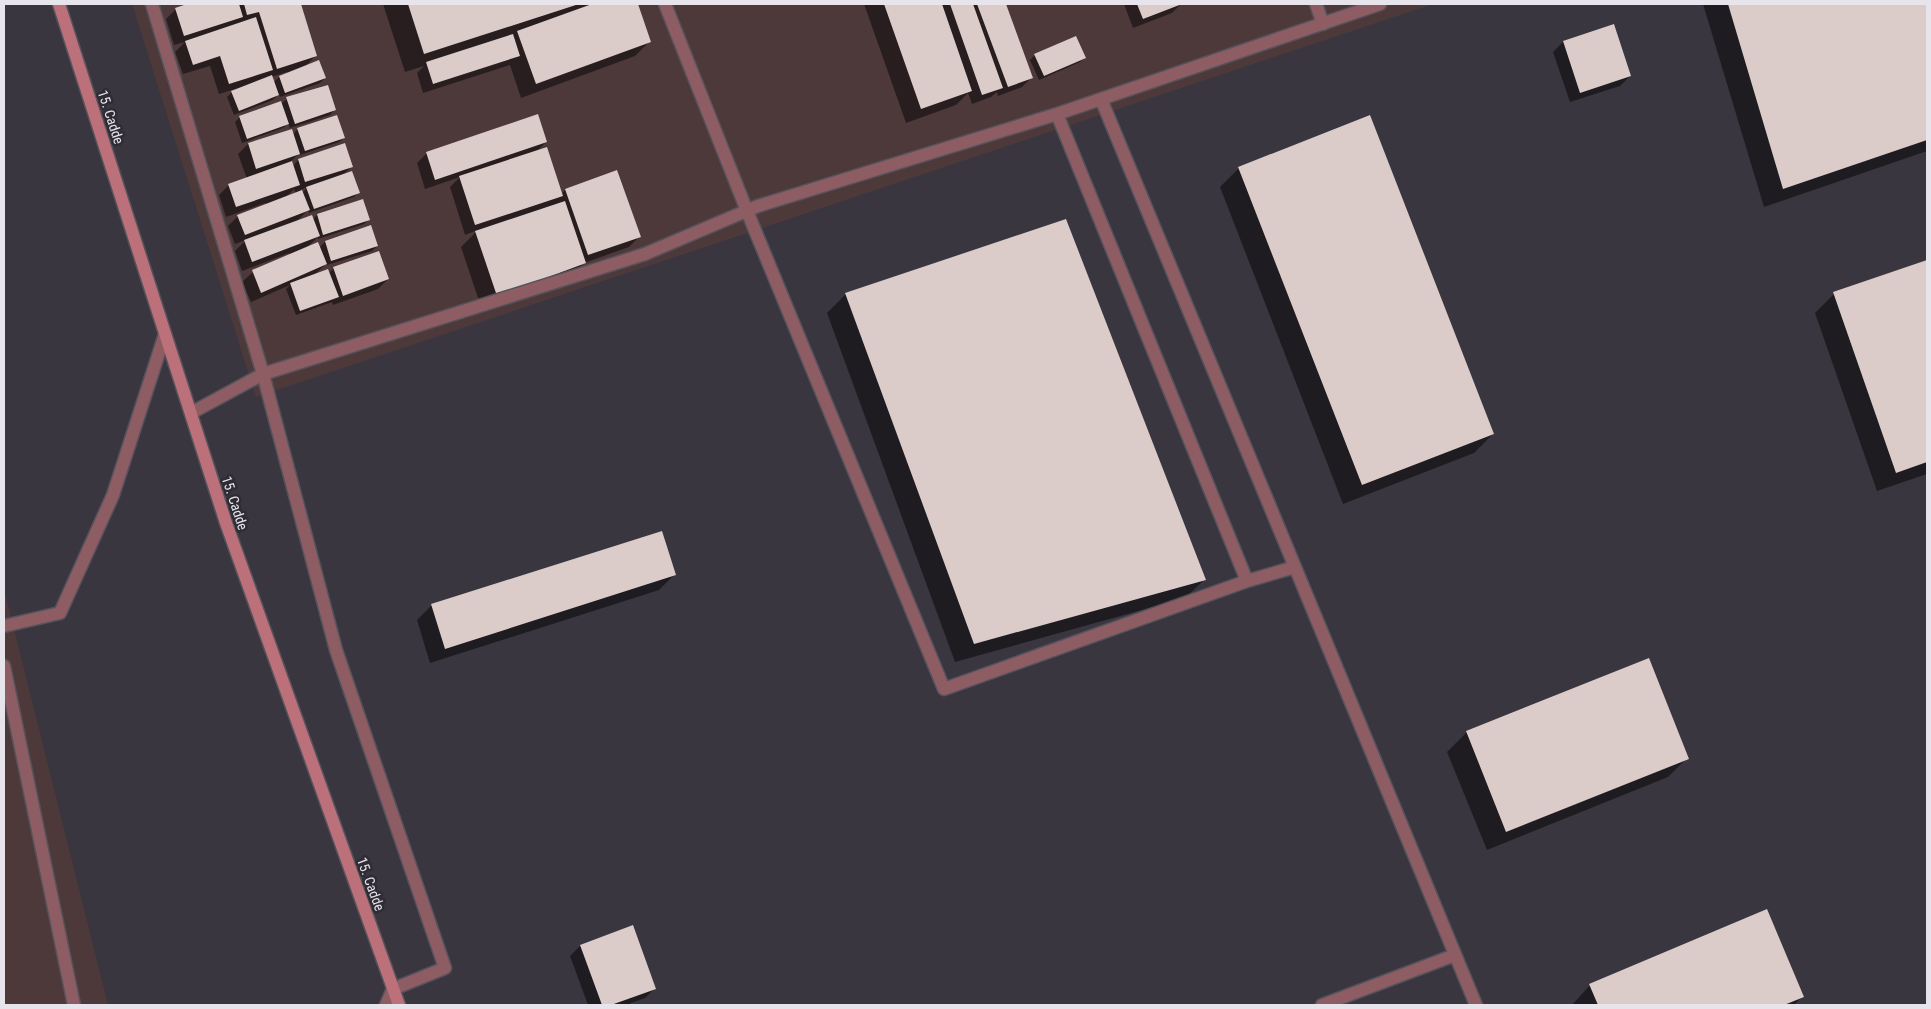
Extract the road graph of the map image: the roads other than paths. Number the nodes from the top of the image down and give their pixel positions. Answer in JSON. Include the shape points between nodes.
{"nodes":[{"id":1,"x":59,"y":4,"type":"edge"},
{"id":2,"x":152,"y":4,"type":"edge"},
{"id":3,"x":665,"y":4,"type":"edge"},
{"id":4,"x":1316,"y":4,"type":"edge"},
{"id":5,"x":1380,"y":4,"type":"edge"},
{"id":6,"x":1323,"y":24,"type":"junction"},
{"id":7,"x":1100,"y":99,"type":"junction"},
{"id":8,"x":1057,"y":114,"type":"junction"},
{"id":9,"x":747,"y":211,"type":"junction"},
{"id":10,"x":165,"y":334,"type":"junction"},
{"id":11,"x":263,"y":374,"type":"junction"},
{"id":12,"x":191,"y":413,"type":"junction"},
{"id":13,"x":1295,"y":567,"type":"junction"},
{"id":14,"x":1247,"y":581,"type":"junction"},
{"id":15,"x":4,"y":626,"type":"edge"},
{"id":16,"x":4,"y":666,"type":"edge"},
{"id":17,"x":1455,"y":955,"type":"junction"},
{"id":18,"x":393,"y":989,"type":"junction"},
{"id":19,"x":74,"y":1005,"type":"edge"},
{"id":20,"x":386,"y":1005,"type":"edge"},
{"id":21,"x":399,"y":1005,"type":"edge"},
{"id":22,"x":1322,"y":1005,"type":"edge"},
{"id":23,"x":1476,"y":1005,"type":"edge"}],
"edges":[{"from":1,"to":10,"type":"main road","name":"15. Cadde"},
{"from":2,"to":11,"type":"street"},
{"from":3,"to":9,"type":"street"},
{"from":4,"to":6,"type":"street"},
{"from":5,"to":6,"type":"street"},
{"from":6,"to":7,"type":"street"},
{"from":7,"to":8,"type":"street"},
{"from":7,"to":13,"type":"street"},
{"from":8,"to":9,"type":"street"},
{"from":8,"to":14,"type":"street"},
{"from":9,"to":11,"type":"street","via":[[645,254]]},
{"from":9,"to":14,"type":"street","via":[[944,688]]},
{"from":10,"to":12,"type":"main road","name":"15. Cadde"},
{"from":10,"to":15,"type":"street","via":[[113,495],[60,613]]},
{"from":11,"to":12,"type":"street"},
{"from":11,"to":18,"type":"street","via":[[336,650],[445,968]]},
{"from":12,"to":18,"type":"main road","name":"15. Cadde","via":[[226,523]]},
{"from":13,"to":14,"type":"street"},
{"from":13,"to":17,"type":"street"},
{"from":16,"to":19,"type":"street"},
{"from":17,"to":22,"type":"street"},
{"from":17,"to":23,"type":"street"},
{"from":18,"to":20,"type":"street"},
{"from":18,"to":21,"type":"main road","name":"15. Cadde"}]}
